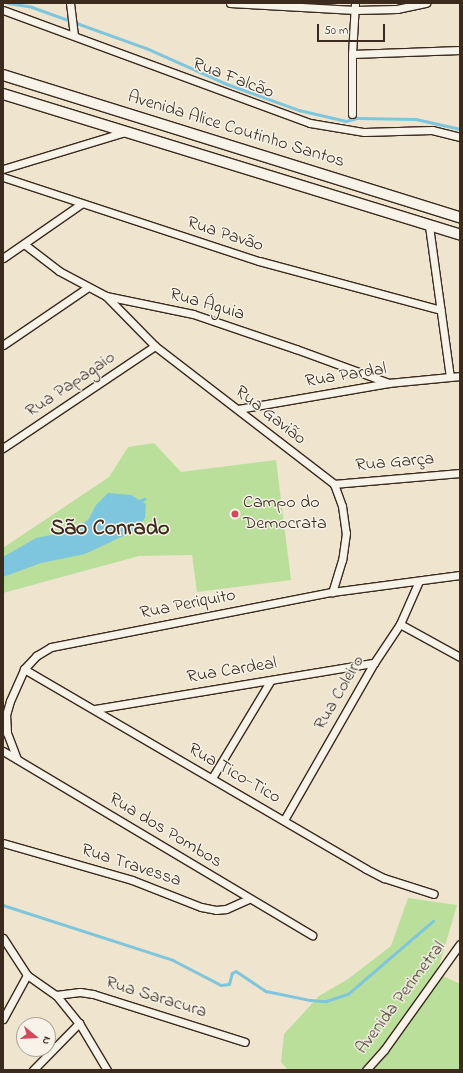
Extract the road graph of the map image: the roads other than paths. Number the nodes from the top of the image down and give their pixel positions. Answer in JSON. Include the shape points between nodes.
{"nodes":[{"id":1,"x":70,"y":3,"type":"edge"},
{"id":2,"x":230,"y":3,"type":"edge"},
{"id":3,"x":426,"y":3,"type":"edge"},
{"id":4,"x":355,"y":7,"type":"edge"},
{"id":5,"x":3,"y":10,"type":"edge"},
{"id":6,"x":74,"y":35,"type":"junction"},
{"id":7,"x":460,"y":50,"type":"edge"},
{"id":8,"x":352,"y":54,"type":"junction"},
{"id":9,"x":3,"y":75,"type":"edge"},
{"id":10,"x":3,"y":94,"type":"edge"},
{"id":11,"x":352,"y":114,"type":"dead end"},
{"id":12,"x":126,"y":132,"type":"junction"},
{"id":13,"x":460,"y":137,"type":"edge"},
{"id":14,"x":3,"y":170,"type":"edge"},
{"id":15,"x":3,"y":177,"type":"edge"},
{"id":16,"x":81,"y":204,"type":"junction"},
{"id":17,"x":460,"y":217,"type":"edge"},
{"id":18,"x":429,"y":226,"type":"junction"},
{"id":19,"x":460,"y":235,"type":"edge"},
{"id":20,"x":24,"y":244,"type":"junction"},
{"id":21,"x":3,"y":258,"type":"edge"},
{"id":22,"x":87,"y":288,"type":"junction"},
{"id":23,"x":106,"y":296,"type":"junction"},
{"id":24,"x":441,"y":310,"type":"junction"},
{"id":25,"x":3,"y":345,"type":"edge"},
{"id":26,"x":156,"y":346,"type":"junction"},
{"id":27,"x":460,"y":376,"type":"edge"},
{"id":28,"x":450,"y":377,"type":"junction"},
{"id":29,"x":389,"y":384,"type":"junction"},
{"id":30,"x":238,"y":409,"type":"junction"},
{"id":31,"x":3,"y":448,"type":"edge"},
{"id":32,"x":460,"y":473,"type":"edge"},
{"id":33,"x":334,"y":484,"type":"junction"},
{"id":34,"x":460,"y":575,"type":"edge"},
{"id":35,"x":419,"y":581,"type":"junction"},
{"id":36,"x":332,"y":592,"type":"junction"},
{"id":37,"x":400,"y":624,"type":"junction"},
{"id":38,"x":460,"y":657,"type":"edge"},
{"id":39,"x":374,"y":663,"type":"junction"},
{"id":40,"x":24,"y":669,"type":"junction"},
{"id":41,"x":271,"y":680,"type":"junction"},
{"id":42,"x":95,"y":708,"type":"junction"},
{"id":43,"x":3,"y":752,"type":"edge"},
{"id":44,"x":17,"y":759,"type":"junction"},
{"id":45,"x":212,"y":778,"type":"junction"},
{"id":46,"x":284,"y":820,"type":"junction"},
{"id":47,"x":3,"y":842,"type":"edge"},
{"id":48,"x":434,"y":894,"type":"dead end"},
{"id":49,"x":248,"y":899,"type":"junction"},
{"id":50,"x":312,"y":935,"type":"dead end"},
{"id":51,"x":3,"y":938,"type":"edge"},
{"id":52,"x":460,"y":944,"type":"edge"},
{"id":53,"x":27,"y":975,"type":"junction"},
{"id":54,"x":56,"y":994,"type":"junction"},
{"id":55,"x":3,"y":1019,"type":"edge"},
{"id":56,"x":79,"y":1022,"type":"junction"},
{"id":57,"x":245,"y":1042,"type":"dead end"},
{"id":58,"x":33,"y":1070,"type":"edge"},
{"id":59,"x":107,"y":1070,"type":"edge"},
{"id":60,"x":366,"y":1070,"type":"edge"}],
"edges":[{"from":1,"to":6,"type":"street"},
{"from":2,"to":4,"type":"street"},
{"from":3,"to":4,"type":"street","via":[[397,9]]},
{"from":4,"to":8,"type":"street"},
{"from":5,"to":6,"type":"street","name":"Rua Falcão"},
{"from":6,"to":13,"type":"street","name":"Rua Falcão","via":[[310,123],[358,131],[432,130]]},
{"from":7,"to":8,"type":"street"},
{"from":8,"to":11,"type":"street"},
{"from":9,"to":17,"type":"main road","name":"Avenida Alice Coutinho Santos"},
{"from":10,"to":12,"type":"main road","name":"Avenida Alice Coutinho Santos"},
{"from":12,"to":14,"type":"street"},
{"from":12,"to":18,"type":"main road","name":"Avenida Alice Coutinho Santos"},
{"from":15,"to":16,"type":"street","name":"Rua Pavão"},
{"from":16,"to":20,"type":"street"},
{"from":16,"to":24,"type":"street","name":"Rua Pavão","via":[[259,261]]},
{"from":18,"to":19,"type":"main road","name":"Avenida Alice Coutinho Santos"},
{"from":18,"to":24,"type":"street"},
{"from":20,"to":21,"type":"street"},
{"from":20,"to":22,"type":"street","name":"Rua Águia","via":[[59,271]]},
{"from":22,"to":23,"type":"street","name":"Rua Águia"},
{"from":22,"to":25,"type":"street"},
{"from":23,"to":26,"type":"street","name":"Rua Gavião"},
{"from":23,"to":29,"type":"street","name":"Rua Águia","via":[[193,314]]},
{"from":24,"to":28,"type":"street"},
{"from":26,"to":30,"type":"street","name":"Rua Gavião"},
{"from":26,"to":31,"type":"street","name":"Rua Papagaio"},
{"from":27,"to":28,"type":"street","name":"Rua Pardal"},
{"from":28,"to":29,"type":"street","name":"Rua Pardal"},
{"from":29,"to":30,"type":"street","name":"Rua Pardal"},
{"from":30,"to":33,"type":"street","name":"Rua Gavião"},
{"from":32,"to":33,"type":"street","name":"Rua Garça"},
{"from":33,"to":36,"type":"street","via":[[342,506],[346,533],[342,560]]},
{"from":34,"to":35,"type":"street","name":"Rua Periquito"},
{"from":35,"to":36,"type":"street","name":"Rua Periquito"},
{"from":35,"to":37,"type":"street","name":"Rua Coleiro"},
{"from":36,"to":40,"type":"street","name":"Rua Periquito","via":[[51,647],[36,656]]},
{"from":37,"to":38,"type":"street"},
{"from":37,"to":39,"type":"street","name":"Rua Coleiro"},
{"from":39,"to":41,"type":"street","name":"Rua Cardeal"},
{"from":39,"to":46,"type":"street","name":"Rua Coleiro"},
{"from":40,"to":42,"type":"street","name":"Rua Tico-Tico"},
{"from":40,"to":44,"type":"street","name":"Rua Periquito","via":[[6,715],[7,733]]},
{"from":41,"to":42,"type":"street","name":"Rua Cardeal"},
{"from":41,"to":45,"type":"street"},
{"from":42,"to":45,"type":"street","name":"Rua Tico-Tico"},
{"from":43,"to":44,"type":"street","name":"Rua dos Pombos"},
{"from":44,"to":49,"type":"street","name":"Rua dos Pombos"},
{"from":45,"to":46,"type":"street","name":"Rua Tico-Tico"},
{"from":46,"to":48,"type":"street","name":"Rua Tico-Tico","via":[[384,878]]},
{"from":47,"to":49,"type":"street","name":"Rua Travessa","via":[[132,880],[216,910],[226,909]]},
{"from":49,"to":50,"type":"street","name":"Rua dos Pombos"},
{"from":51,"to":53,"type":"street"},
{"from":52,"to":60,"type":"street","name":"Avenida Perimetral","via":[[384,1050]]},
{"from":53,"to":54,"type":"street"},
{"from":53,"to":55,"type":"street"},
{"from":54,"to":56,"type":"street"},
{"from":54,"to":57,"type":"street","name":"Rua Saracura","via":[[93,994]]},
{"from":56,"to":58,"type":"street"},
{"from":56,"to":59,"type":"street"}]}
